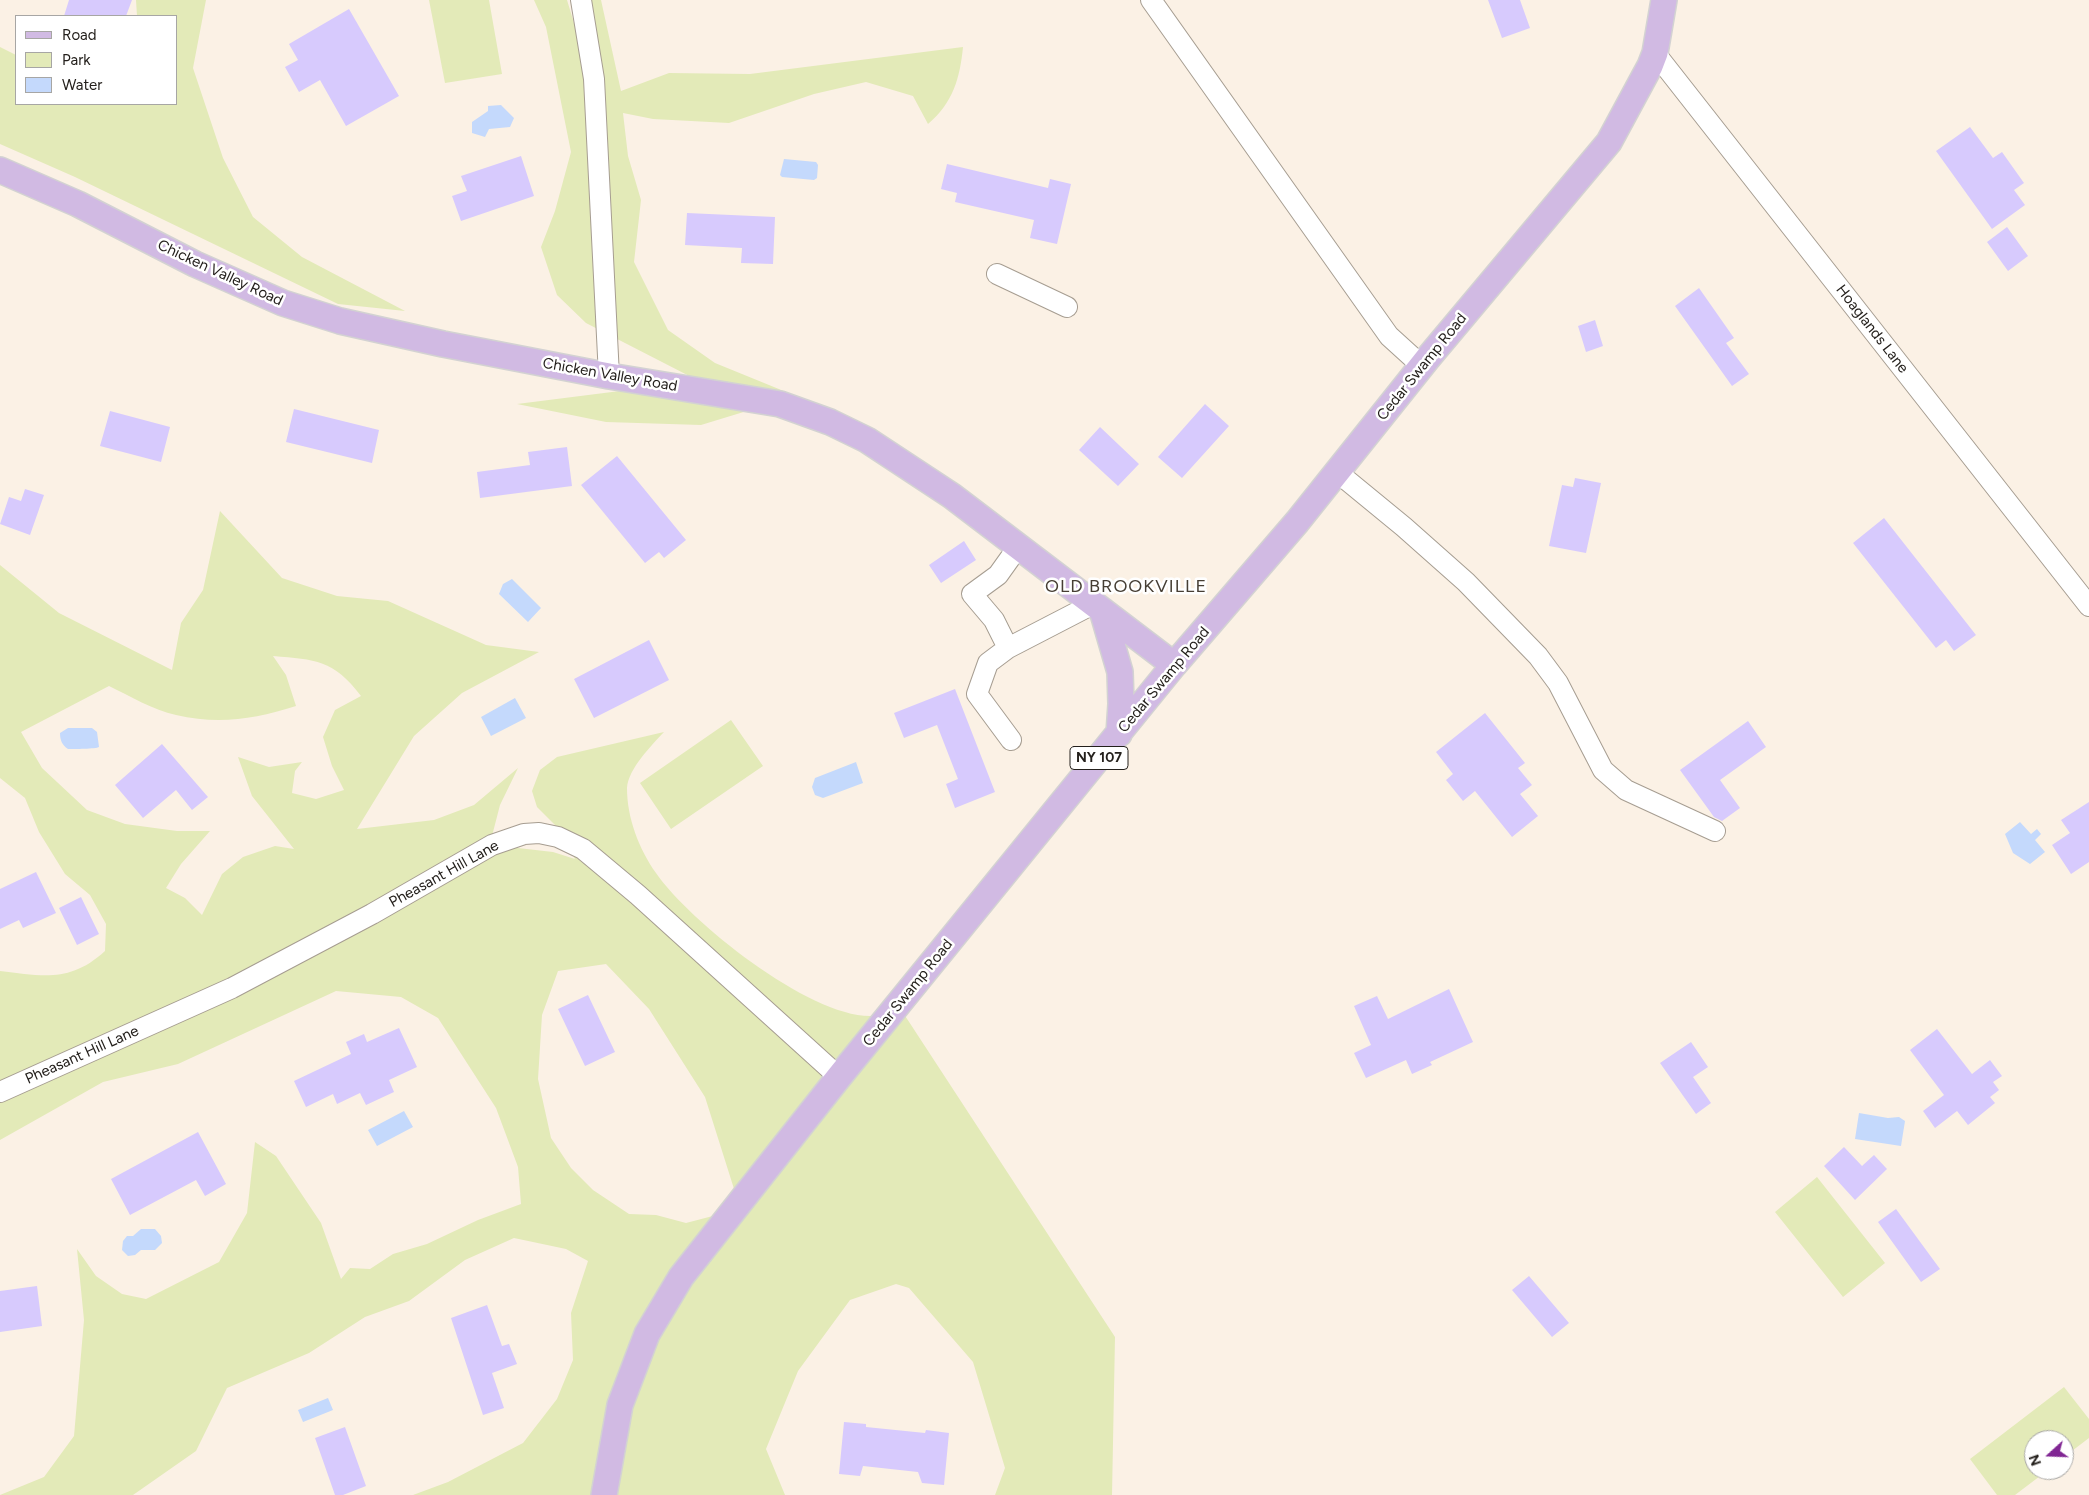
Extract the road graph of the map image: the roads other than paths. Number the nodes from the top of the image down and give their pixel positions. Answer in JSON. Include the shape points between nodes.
{"nodes":[{"id":1,"x":581,"y":0,"type":"edge"},
{"id":2,"x":1151,"y":0,"type":"edge"},
{"id":3,"x":1664,"y":0,"type":"edge"},
{"id":4,"x":1655,"y":53,"type":"junction"},
{"id":5,"x":0,"y":170,"type":"edge"},
{"id":6,"x":997,"y":274,"type":"dead end"},
{"id":7,"x":1067,"y":307,"type":"dead end"},
{"id":8,"x":1422,"y":366,"type":"junction"},
{"id":9,"x":609,"y":376,"type":"junction"},
{"id":10,"x":1337,"y":472,"type":"junction"},
{"id":11,"x":1018,"y":547,"type":"junction"},
{"id":12,"x":2089,"y":606,"type":"edge"},
{"id":13,"x":1097,"y":607,"type":"junction"},
{"id":14,"x":1008,"y":648,"type":"junction"},
{"id":15,"x":1174,"y":666,"type":"junction"},
{"id":16,"x":1119,"y":734,"type":"junction"},
{"id":17,"x":1011,"y":740,"type":"dead end"},
{"id":18,"x":1715,"y":831,"type":"dead end"},
{"id":19,"x":839,"y":1077,"type":"junction"},
{"id":20,"x":0,"y":1092,"type":"edge"},
{"id":21,"x":604,"y":1495,"type":"edge"}],
"edges":[{"from":1,"to":9,"type":"street","via":[[594,79]]},
{"from":2,"to":8,"type":"street","via":[[1388,336]]},
{"from":3,"to":4,"type":"main road","name":"Cedar Swamp Road","number":"NY 107"},
{"from":4,"to":8,"type":"main road","name":"Cedar Swamp Road","number":"NY 107","via":[[1609,142]]},
{"from":4,"to":12,"type":"street","name":"Hoaglands Lane"},
{"from":5,"to":9,"type":"main road","name":"Chicken Valley Road","via":[[283,303],[358,326]]},
{"from":6,"to":7,"type":"street"},
{"from":8,"to":10,"type":"main road","name":"Cedar Swamp Road","number":"NY 107"},
{"from":9,"to":11,"type":"main road","name":"Chicken Valley Road","via":[[780,404],[830,422],[867,440],[952,496]]},
{"from":10,"to":15,"type":"main road","name":"Cedar Swamp Road","number":"NY 107"},
{"from":10,"to":18,"type":"street","via":[[1466,582],[1538,656],[1558,683],[1603,770],[1626,790]]},
{"from":11,"to":13,"type":"main road","name":"Chicken Valley Road"},
{"from":11,"to":14,"type":"street","via":[[998,575],[972,594],[994,620]]},
{"from":13,"to":14,"type":"street"},
{"from":13,"to":15,"type":"main road","name":"Chicken Valley Road"},
{"from":13,"to":16,"type":"main road","via":[[1120,672],[1122,704]]},
{"from":14,"to":17,"type":"street","via":[[988,663],[977,694]]},
{"from":15,"to":16,"type":"main road","name":"Cedar Swamp Road","number":"NY 107"},
{"from":16,"to":19,"type":"main road","name":"Cedar Swamp Road","number":"NY 107"},
{"from":19,"to":20,"type":"street","name":"Pheasant Hill Lane","via":[[583,849],[558,837],[539,833],[524,834],[492,845],[372,914],[232,988]]},
{"from":19,"to":21,"type":"main road","name":"Cedar Swamp Road","number":"NY 107","via":[[681,1277],[646,1334],[620,1405]]}]}
